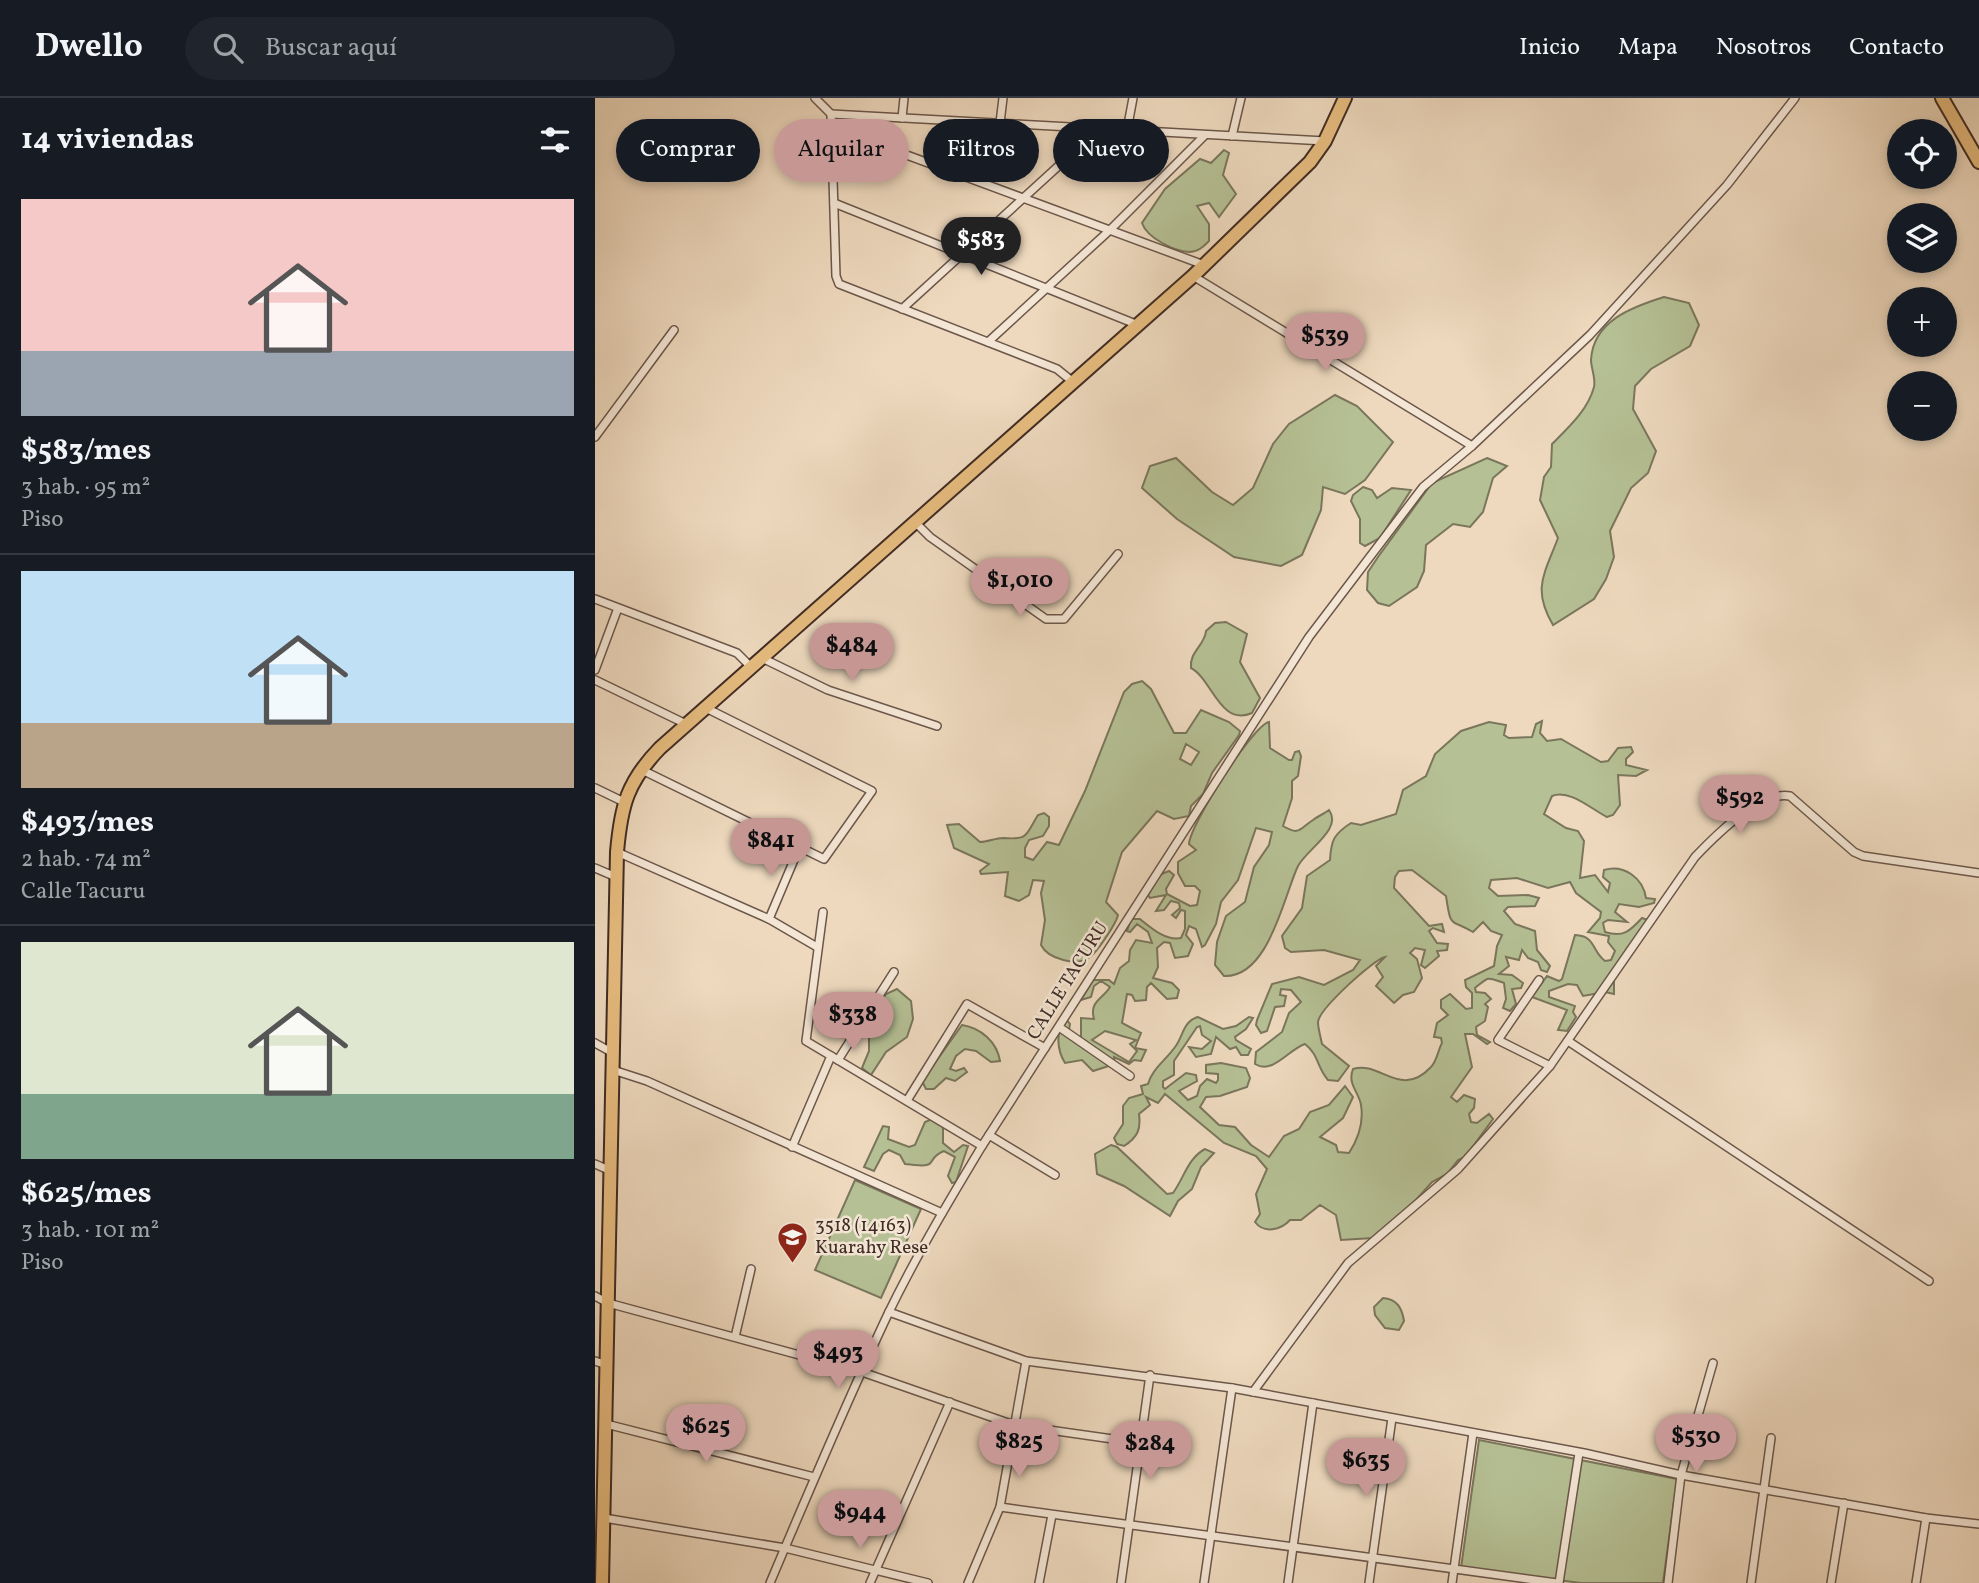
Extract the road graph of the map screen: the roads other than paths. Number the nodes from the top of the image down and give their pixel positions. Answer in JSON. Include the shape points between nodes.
{"nodes":[{"id":1,"x":815,"y":98,"type":"edge"},
{"id":2,"x":904,"y":98,"type":"edge"},
{"id":3,"x":1003,"y":98,"type":"edge"},
{"id":4,"x":1133,"y":98,"type":"edge"},
{"id":5,"x":1241,"y":98,"type":"edge"},
{"id":6,"x":1345,"y":98,"type":"edge"},
{"id":7,"x":1795,"y":98,"type":"edge"},
{"id":8,"x":1942,"y":98,"type":"edge"},
{"id":9,"x":823,"y":101,"type":"edge"},
{"id":10,"x":832,"y":117,"type":"junction"},
{"id":11,"x":902,"y":118,"type":"junction"},
{"id":12,"x":923,"y":119,"type":"edge"},
{"id":13,"x":1000,"y":119,"type":"edge"},
{"id":14,"x":1129,"y":119,"type":"edge"},
{"id":15,"x":1169,"y":133,"type":"edge"},
{"id":16,"x":1205,"y":135,"type":"junction"},
{"id":17,"x":1232,"y":136,"type":"junction"},
{"id":18,"x":1325,"y":141,"type":"junction"},
{"id":19,"x":1979,"y":162,"type":"edge"},
{"id":20,"x":1053,"y":171,"type":"edge"},
{"id":21,"x":1024,"y":198,"type":"junction"},
{"id":22,"x":834,"y":203,"type":"junction"},
{"id":23,"x":1111,"y":229,"type":"junction"},
{"id":24,"x":963,"y":254,"type":"junction"},
{"id":25,"x":1204,"y":266,"type":"junction"},
{"id":26,"x":1193,"y":276,"type":"junction"},
{"id":27,"x":1047,"y":288,"type":"junction"},
{"id":28,"x":902,"y":309,"type":"junction"},
{"id":29,"x":1138,"y":325,"type":"junction"},
{"id":30,"x":674,"y":330,"type":"dead end"},
{"id":31,"x":988,"y":342,"type":"junction"},
{"id":32,"x":1073,"y":382,"type":"junction"},
{"id":33,"x":599,"y":425,"type":"edge"},
{"id":34,"x":595,"y":437,"type":"edge"},
{"id":35,"x":1472,"y":446,"type":"junction"},
{"id":36,"x":915,"y":521,"type":"junction"},
{"id":37,"x":1118,"y":554,"type":"dead end"},
{"id":38,"x":595,"y":599,"type":"edge"},
{"id":39,"x":618,"y":608,"type":"junction"},
{"id":40,"x":756,"y":662,"type":"junction"},
{"id":41,"x":595,"y":670,"type":"edge"},
{"id":42,"x":595,"y":680,"type":"edge"},
{"id":43,"x":705,"y":708,"type":"junction"},
{"id":44,"x":686,"y":724,"type":"junction"},
{"id":45,"x":937,"y":726,"type":"dead end"},
{"id":46,"x":641,"y":769,"type":"junction"},
{"id":47,"x":595,"y":788,"type":"edge"},
{"id":48,"x":624,"y":802,"type":"junction"},
{"id":49,"x":799,"y":848,"type":"junction"},
{"id":50,"x":617,"y":852,"type":"junction"},
{"id":51,"x":595,"y":868,"type":"edge"},
{"id":52,"x":1979,"y":873,"type":"edge"},
{"id":53,"x":616,"y":877,"type":"junction"},
{"id":54,"x":823,"y":912,"type":"dead end"},
{"id":55,"x":769,"y":919,"type":"junction"},
{"id":56,"x":817,"y":947,"type":"junction"},
{"id":57,"x":894,"y":972,"type":"dead end"},
{"id":58,"x":1539,"y":980,"type":"dead end"},
{"id":59,"x":1059,"y":1027,"type":"junction"},
{"id":60,"x":1568,"y":1041,"type":"junction"},
{"id":61,"x":595,"y":1044,"type":"edge"},
{"id":62,"x":1045,"y":1048,"type":"junction"},
{"id":63,"x":613,"y":1053,"type":"junction"},
{"id":64,"x":834,"y":1058,"type":"junction"},
{"id":65,"x":1550,"y":1066,"type":"junction"},
{"id":66,"x":613,"y":1070,"type":"junction"},
{"id":67,"x":1131,"y":1076,"type":"dead end"},
{"id":68,"x":908,"y":1100,"type":"junction"},
{"id":69,"x":989,"y":1135,"type":"junction"},
{"id":70,"x":982,"y":1146,"type":"junction"},
{"id":71,"x":792,"y":1147,"type":"junction"},
{"id":72,"x":595,"y":1164,"type":"edge"},
{"id":73,"x":611,"y":1171,"type":"junction"},
{"id":74,"x":1055,"y":1175,"type":"dead end"},
{"id":75,"x":942,"y":1213,"type":"junction"},
{"id":76,"x":751,"y":1269,"type":"dead end"},
{"id":77,"x":1929,"y":1281,"type":"dead end"},
{"id":78,"x":595,"y":1296,"type":"edge"},
{"id":79,"x":608,"y":1303,"type":"junction"},
{"id":80,"x":889,"y":1312,"type":"junction"},
{"id":81,"x":735,"y":1337,"type":"junction"},
{"id":82,"x":1026,"y":1361,"type":"junction"},
{"id":83,"x":601,"y":1363,"type":"edge"},
{"id":84,"x":1713,"y":1363,"type":"dead end"},
{"id":85,"x":862,"y":1372,"type":"junction"},
{"id":86,"x":1150,"y":1376,"type":"junction"},
{"id":87,"x":1232,"y":1388,"type":"junction"},
{"id":88,"x":1253,"y":1392,"type":"junction"},
{"id":89,"x":950,"y":1402,"type":"junction"},
{"id":90,"x":1313,"y":1403,"type":"junction"},
{"id":91,"x":1392,"y":1418,"type":"junction"},
{"id":92,"x":605,"y":1424,"type":"junction"},
{"id":93,"x":1014,"y":1425,"type":"junction"},
{"id":94,"x":1473,"y":1433,"type":"junction"},
{"id":95,"x":1771,"y":1438,"type":"dead end"},
{"id":96,"x":1141,"y":1443,"type":"junction"},
{"id":97,"x":1579,"y":1453,"type":"junction"},
{"id":98,"x":1681,"y":1475,"type":"junction"},
{"id":99,"x":814,"y":1477,"type":"junction"},
{"id":100,"x":1766,"y":1489,"type":"junction"},
{"id":101,"x":600,"y":1499,"type":"edge"},
{"id":102,"x":1844,"y":1503,"type":"junction"},
{"id":103,"x":1000,"y":1507,"type":"junction"},
{"id":104,"x":1052,"y":1515,"type":"junction"},
{"id":105,"x":604,"y":1518,"type":"junction"},
{"id":106,"x":1926,"y":1518,"type":"junction"},
{"id":107,"x":1979,"y":1524,"type":"edge"},
{"id":108,"x":1130,"y":1525,"type":"junction"},
{"id":109,"x":1211,"y":1535,"type":"junction"},
{"id":110,"x":1292,"y":1547,"type":"junction"},
{"id":111,"x":785,"y":1548,"type":"junction"},
{"id":112,"x":1371,"y":1559,"type":"junction"},
{"id":113,"x":876,"y":1568,"type":"junction"},
{"id":114,"x":1453,"y":1571,"type":"junction"},
{"id":115,"x":603,"y":1583,"type":"edge"},
{"id":116,"x":770,"y":1583,"type":"edge"},
{"id":117,"x":870,"y":1583,"type":"edge"},
{"id":118,"x":928,"y":1583,"type":"edge"},
{"id":119,"x":968,"y":1583,"type":"edge"},
{"id":120,"x":1039,"y":1583,"type":"edge"},
{"id":121,"x":1121,"y":1583,"type":"edge"},
{"id":122,"x":1204,"y":1583,"type":"edge"},
{"id":123,"x":1288,"y":1583,"type":"edge"},
{"id":124,"x":1369,"y":1583,"type":"edge"},
{"id":125,"x":1452,"y":1583,"type":"edge"},
{"id":126,"x":1558,"y":1583,"type":"edge"},
{"id":127,"x":1668,"y":1583,"type":"edge"},
{"id":128,"x":1751,"y":1583,"type":"edge"},
{"id":129,"x":1831,"y":1583,"type":"edge"},
{"id":130,"x":1916,"y":1583,"type":"edge"}],
"edges":[{"from":1,"to":9,"type":"street"},
{"from":2,"to":11,"type":"street"},
{"from":3,"to":13,"type":"street"},
{"from":4,"to":14,"type":"street"},
{"from":5,"to":17,"type":"street"},
{"from":6,"to":18,"type":"main road"},
{"from":7,"to":35,"type":"street","name":"CALLE TACURU","via":[[1727,185],[1590,335]]},
{"from":8,"to":19,"type":"main road"},
{"from":9,"to":10,"type":"street"},
{"from":10,"to":11,"type":"street"},
{"from":10,"to":21,"type":"street","via":[[858,137]]},
{"from":10,"to":22,"type":"street"},
{"from":11,"to":12,"type":"street"},
{"from":15,"to":16,"type":"street"},
{"from":16,"to":17,"type":"street"},
{"from":16,"to":23,"type":"street"},
{"from":17,"to":18,"type":"street"},
{"from":18,"to":25,"type":"main road","via":[[1310,162]]},
{"from":20,"to":21,"type":"street"},
{"from":21,"to":23,"type":"street"},
{"from":21,"to":24,"type":"street"},
{"from":22,"to":24,"type":"street"},
{"from":22,"to":28,"type":"street","via":[[839,284]]},
{"from":23,"to":25,"type":"street"},
{"from":23,"to":27,"type":"street"},
{"from":24,"to":27,"type":"street"},
{"from":24,"to":28,"type":"street"},
{"from":25,"to":26,"type":"main road"},
{"from":26,"to":29,"type":"main road"},
{"from":26,"to":35,"type":"street"},
{"from":27,"to":29,"type":"street"},
{"from":27,"to":31,"type":"street"},
{"from":28,"to":31,"type":"street"},
{"from":29,"to":32,"type":"main road"},
{"from":30,"to":33,"type":"street"},
{"from":31,"to":32,"type":"street","via":[[1057,369]]},
{"from":32,"to":36,"type":"main road"},
{"from":33,"to":34,"type":"street"},
{"from":35,"to":59,"type":"street","name":"CALLE TACURU","via":[[1423,487],[1309,637]]},
{"from":36,"to":37,"type":"street","via":[[930,537],[1052,621],[1064,619]]},
{"from":36,"to":40,"type":"main road"},
{"from":38,"to":39,"type":"street"},
{"from":39,"to":40,"type":"street"},
{"from":39,"to":41,"type":"street"},
{"from":40,"to":43,"type":"main road"},
{"from":40,"to":45,"type":"street"},
{"from":42,"to":44,"type":"street"},
{"from":43,"to":44,"type":"main road"},
{"from":43,"to":49,"type":"street","via":[[872,791],[824,859]]},
{"from":44,"to":46,"type":"main road"},
{"from":46,"to":48,"type":"main road"},
{"from":46,"to":49,"type":"street"},
{"from":47,"to":48,"type":"street"},
{"from":48,"to":50,"type":"main road"},
{"from":49,"to":55,"type":"street"},
{"from":50,"to":53,"type":"main road"},
{"from":50,"to":55,"type":"street"},
{"from":51,"to":53,"type":"street"},
{"from":52,"to":60,"type":"street","via":[[1863,856],[1790,796],[1768,796],[1713,837],[1695,857]]},
{"from":53,"to":63,"type":"main road"},
{"from":54,"to":56,"type":"street"},
{"from":55,"to":56,"type":"street"},
{"from":56,"to":64,"type":"street","via":[[806,1035],[810,1045]]},
{"from":57,"to":64,"type":"street"},
{"from":58,"to":65,"type":"street","via":[[1498,1040]]},
{"from":59,"to":62,"type":"street","name":"CALLE TACURU"},
{"from":59,"to":67,"type":"street"},
{"from":60,"to":65,"type":"street"},
{"from":60,"to":77,"type":"street"},
{"from":61,"to":63,"type":"street"},
{"from":62,"to":68,"type":"street","via":[[967,1004]]},
{"from":62,"to":69,"type":"street","name":"CALLE TACURU"},
{"from":63,"to":66,"type":"main road"},
{"from":64,"to":68,"type":"street"},
{"from":64,"to":71,"type":"street"},
{"from":65,"to":88,"type":"street","via":[[1458,1169],[1348,1263]]},
{"from":66,"to":71,"type":"street"},
{"from":66,"to":73,"type":"main road"},
{"from":68,"to":70,"type":"street"},
{"from":69,"to":70,"type":"street","name":"CALLE TACURU"},
{"from":69,"to":74,"type":"street"},
{"from":70,"to":75,"type":"street","name":"CALLE TACURU"},
{"from":71,"to":75,"type":"street"},
{"from":72,"to":73,"type":"street"},
{"from":73,"to":79,"type":"main road"},
{"from":75,"to":80,"type":"street","name":"CALLE TACURU"},
{"from":76,"to":81,"type":"street"},
{"from":78,"to":79,"type":"street"},
{"from":79,"to":81,"type":"street"},
{"from":79,"to":83,"type":"main road"},
{"from":80,"to":82,"type":"street"},
{"from":80,"to":85,"type":"street","name":"CALLE TACURU"},
{"from":81,"to":85,"type":"street"},
{"from":82,"to":86,"type":"street"},
{"from":82,"to":93,"type":"street"},
{"from":83,"to":92,"type":"main road"},
{"from":84,"to":98,"type":"street"},
{"from":85,"to":89,"type":"street"},
{"from":85,"to":99,"type":"street","name":"CALLE TACURU"},
{"from":86,"to":87,"type":"street"},
{"from":86,"to":96,"type":"street"},
{"from":87,"to":88,"type":"street"},
{"from":87,"to":109,"type":"street"},
{"from":88,"to":90,"type":"street"},
{"from":89,"to":93,"type":"street"},
{"from":89,"to":113,"type":"street"},
{"from":90,"to":91,"type":"street"},
{"from":90,"to":110,"type":"street"},
{"from":91,"to":94,"type":"street"},
{"from":91,"to":112,"type":"street"},
{"from":92,"to":99,"type":"street"},
{"from":92,"to":101,"type":"main road"},
{"from":93,"to":96,"type":"street"},
{"from":93,"to":103,"type":"street"},
{"from":94,"to":97,"type":"street"},
{"from":94,"to":114,"type":"street"},
{"from":95,"to":100,"type":"street"},
{"from":96,"to":108,"type":"street"},
{"from":97,"to":98,"type":"street"},
{"from":97,"to":126,"type":"street"},
{"from":98,"to":100,"type":"street"},
{"from":98,"to":127,"type":"street"},
{"from":99,"to":111,"type":"street","name":"CALLE TACURU"},
{"from":100,"to":102,"type":"street"},
{"from":100,"to":128,"type":"street"},
{"from":101,"to":105,"type":"main road"},
{"from":102,"to":106,"type":"street"},
{"from":102,"to":129,"type":"street"},
{"from":103,"to":104,"type":"street"},
{"from":103,"to":119,"type":"street"},
{"from":104,"to":108,"type":"street"},
{"from":104,"to":120,"type":"street"},
{"from":105,"to":111,"type":"street"},
{"from":105,"to":115,"type":"main road"},
{"from":106,"to":107,"type":"street"},
{"from":106,"to":130,"type":"street"},
{"from":108,"to":109,"type":"street"},
{"from":108,"to":121,"type":"street"},
{"from":109,"to":110,"type":"street"},
{"from":109,"to":122,"type":"street"},
{"from":110,"to":112,"type":"street"},
{"from":110,"to":123,"type":"street"},
{"from":111,"to":113,"type":"street"},
{"from":111,"to":116,"type":"street","name":"CALLE TACURU"},
{"from":112,"to":114,"type":"street"},
{"from":112,"to":124,"type":"street"},
{"from":113,"to":117,"type":"street"},
{"from":113,"to":118,"type":"street"},
{"from":114,"to":125,"type":"street"},
{"from":114,"to":126,"type":"street"}]}
